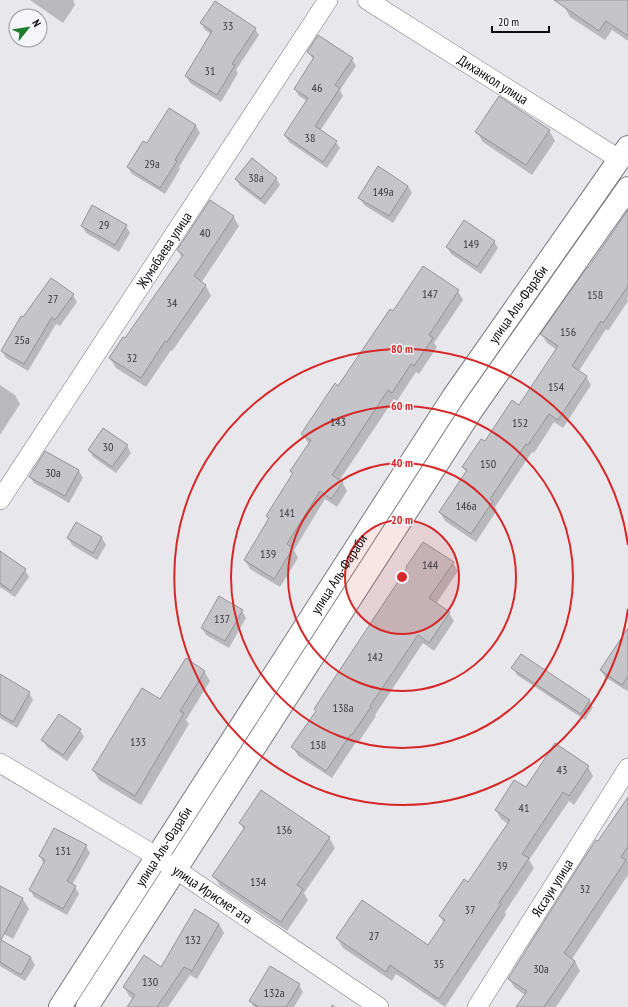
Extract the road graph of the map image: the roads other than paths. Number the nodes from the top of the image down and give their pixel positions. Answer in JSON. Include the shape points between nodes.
{"nodes":[{"id":1,"x":328,"y":0,"type":"edge"},
{"id":2,"x":367,"y":0,"type":"edge"},
{"id":3,"x":623,"y":153,"type":"edge"},
{"id":4,"x":628,"y":188,"type":"edge"},
{"id":5,"x":0,"y":500,"type":"edge"},
{"id":6,"x":0,"y":763,"type":"edge"},
{"id":7,"x":628,"y":768,"type":"edge"},
{"id":8,"x":156,"y":856,"type":"junction"},
{"id":9,"x":175,"y":869,"type":"junction"},
{"id":10,"x":60,"y":1007,"type":"edge"},
{"id":11,"x":87,"y":1007,"type":"edge"},
{"id":12,"x":379,"y":1007,"type":"edge"},
{"id":13,"x":477,"y":1007,"type":"edge"}],
"edges":[{"from":1,"to":5,"type":"street","name":"Жумабаева улица"},
{"from":2,"to":3,"type":"street","name":"Диханкол улица"},
{"from":3,"to":8,"type":"main road","name":"улица Аль-Фараби","via":[[453,397]]},
{"from":4,"to":9,"type":"main road","name":"улица Аль-Фараби","via":[[472,410]]},
{"from":6,"to":8,"type":"street","name":"улица Ирисмет ата"},
{"from":7,"to":13,"type":"street","name":"Яссауи улица"},
{"from":8,"to":9,"type":"street","name":"улица Ирисмет ата"},
{"from":8,"to":10,"type":"main road","name":"улица Аль-Фараби"},
{"from":9,"to":11,"type":"main road","name":"улица Аль-Фараби"},
{"from":9,"to":12,"type":"street","name":"улица Ирисмет ата"}]}
